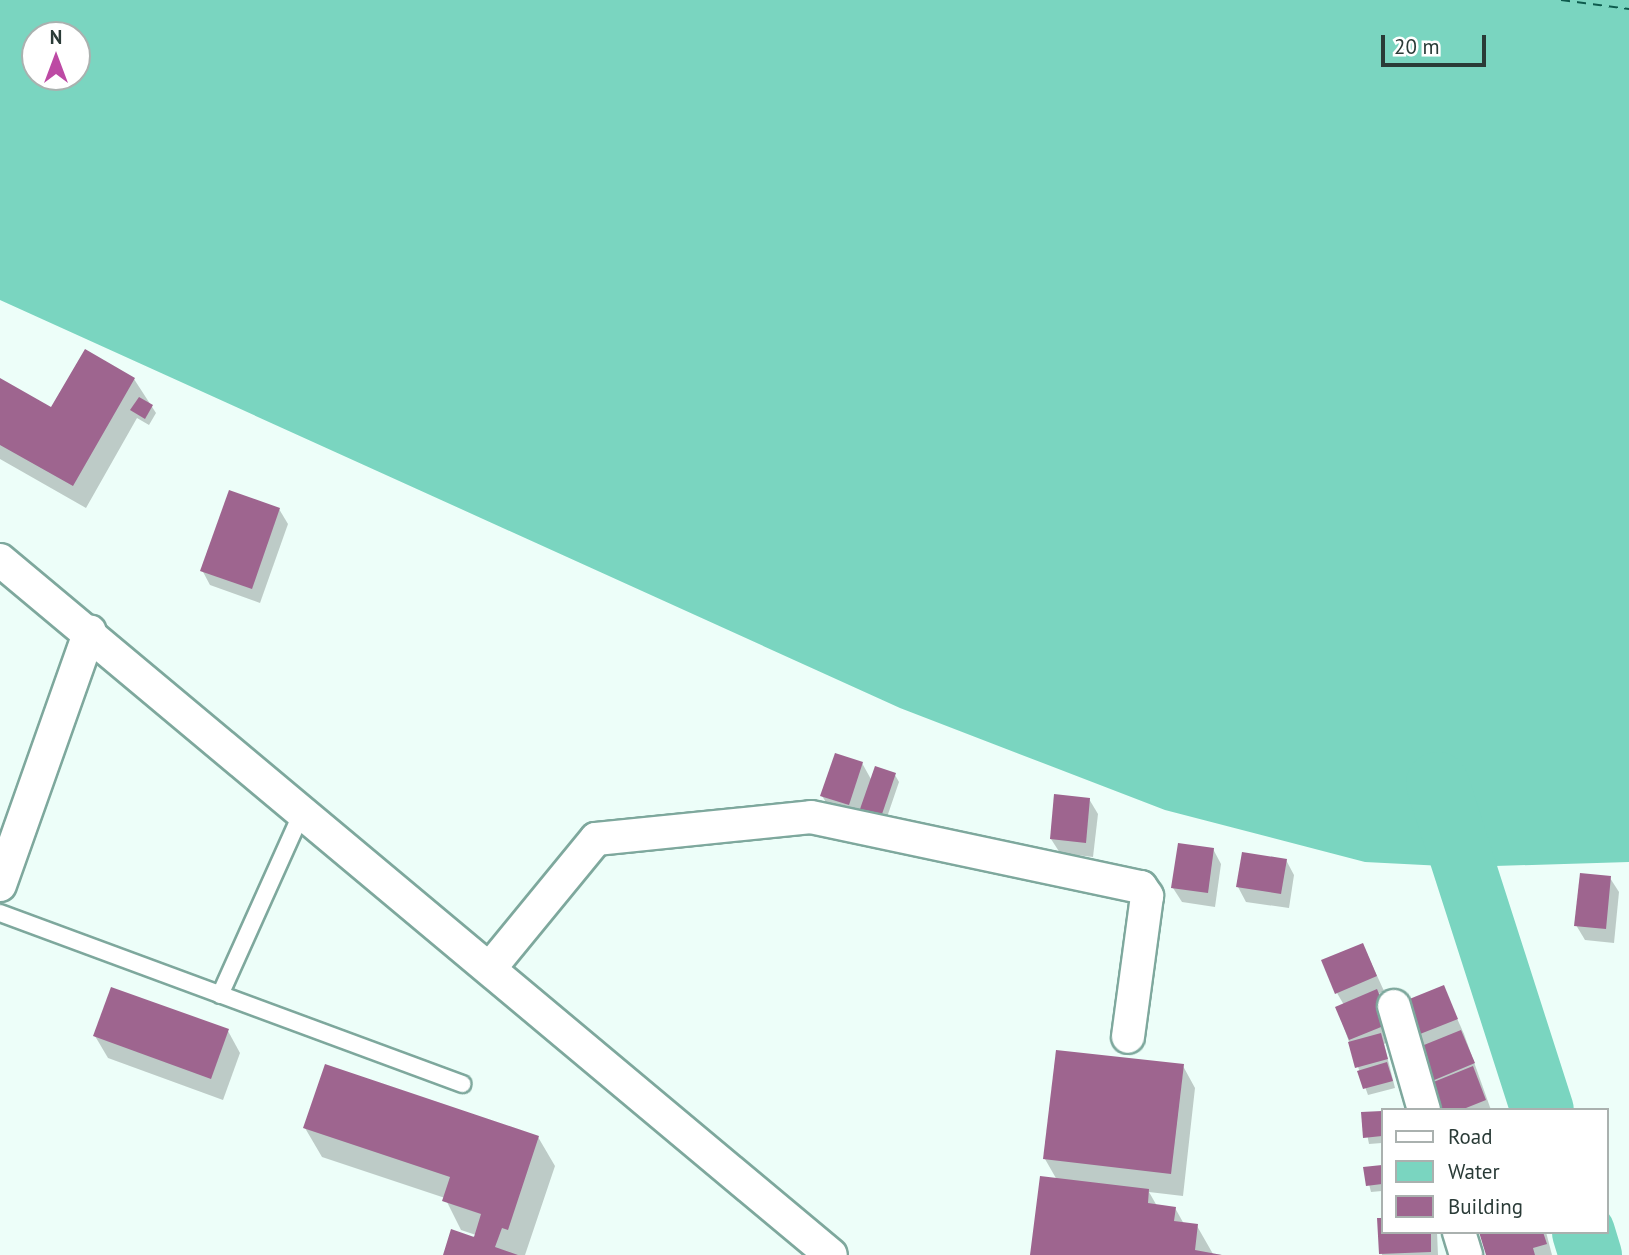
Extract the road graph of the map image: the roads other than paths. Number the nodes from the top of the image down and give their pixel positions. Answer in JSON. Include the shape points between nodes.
{"nodes":[{"id":1,"x":0,"y":560,"type":"edge"},
{"id":2,"x":90,"y":631,"type":"junction"},
{"id":3,"x":303,"y":810,"type":"junction"},
{"id":4,"x":0,"y":885,"type":"edge"},
{"id":5,"x":0,"y":913,"type":"edge"},
{"id":6,"x":490,"y":968,"type":"junction"},
{"id":7,"x":220,"y":995,"type":"junction"},
{"id":8,"x":1394,"y":1006,"type":"dead end"},
{"id":9,"x":1128,"y":1037,"type":"dead end"},
{"id":10,"x":462,"y":1084,"type":"dead end"},
{"id":11,"x":1423,"y":1108,"type":"edge"},
{"id":12,"x":1460,"y":1234,"type":"edge"},
{"id":13,"x":831,"y":1255,"type":"edge"},
{"id":14,"x":1466,"y":1255,"type":"edge"}],
"edges":[{"from":1,"to":2,"type":"street"},
{"from":2,"to":3,"type":"street"},
{"from":2,"to":4,"type":"street"},
{"from":3,"to":6,"type":"street"},
{"from":3,"to":7,"type":"lane"},
{"from":5,"to":7,"type":"lane"},
{"from":6,"to":9,"type":"street","via":[[596,839],[811,817],[1141,887],[1147,896]]},
{"from":6,"to":13,"type":"street"},
{"from":7,"to":10,"type":"lane"},
{"from":8,"to":11,"type":"street"},
{"from":12,"to":14,"type":"street"}]}
